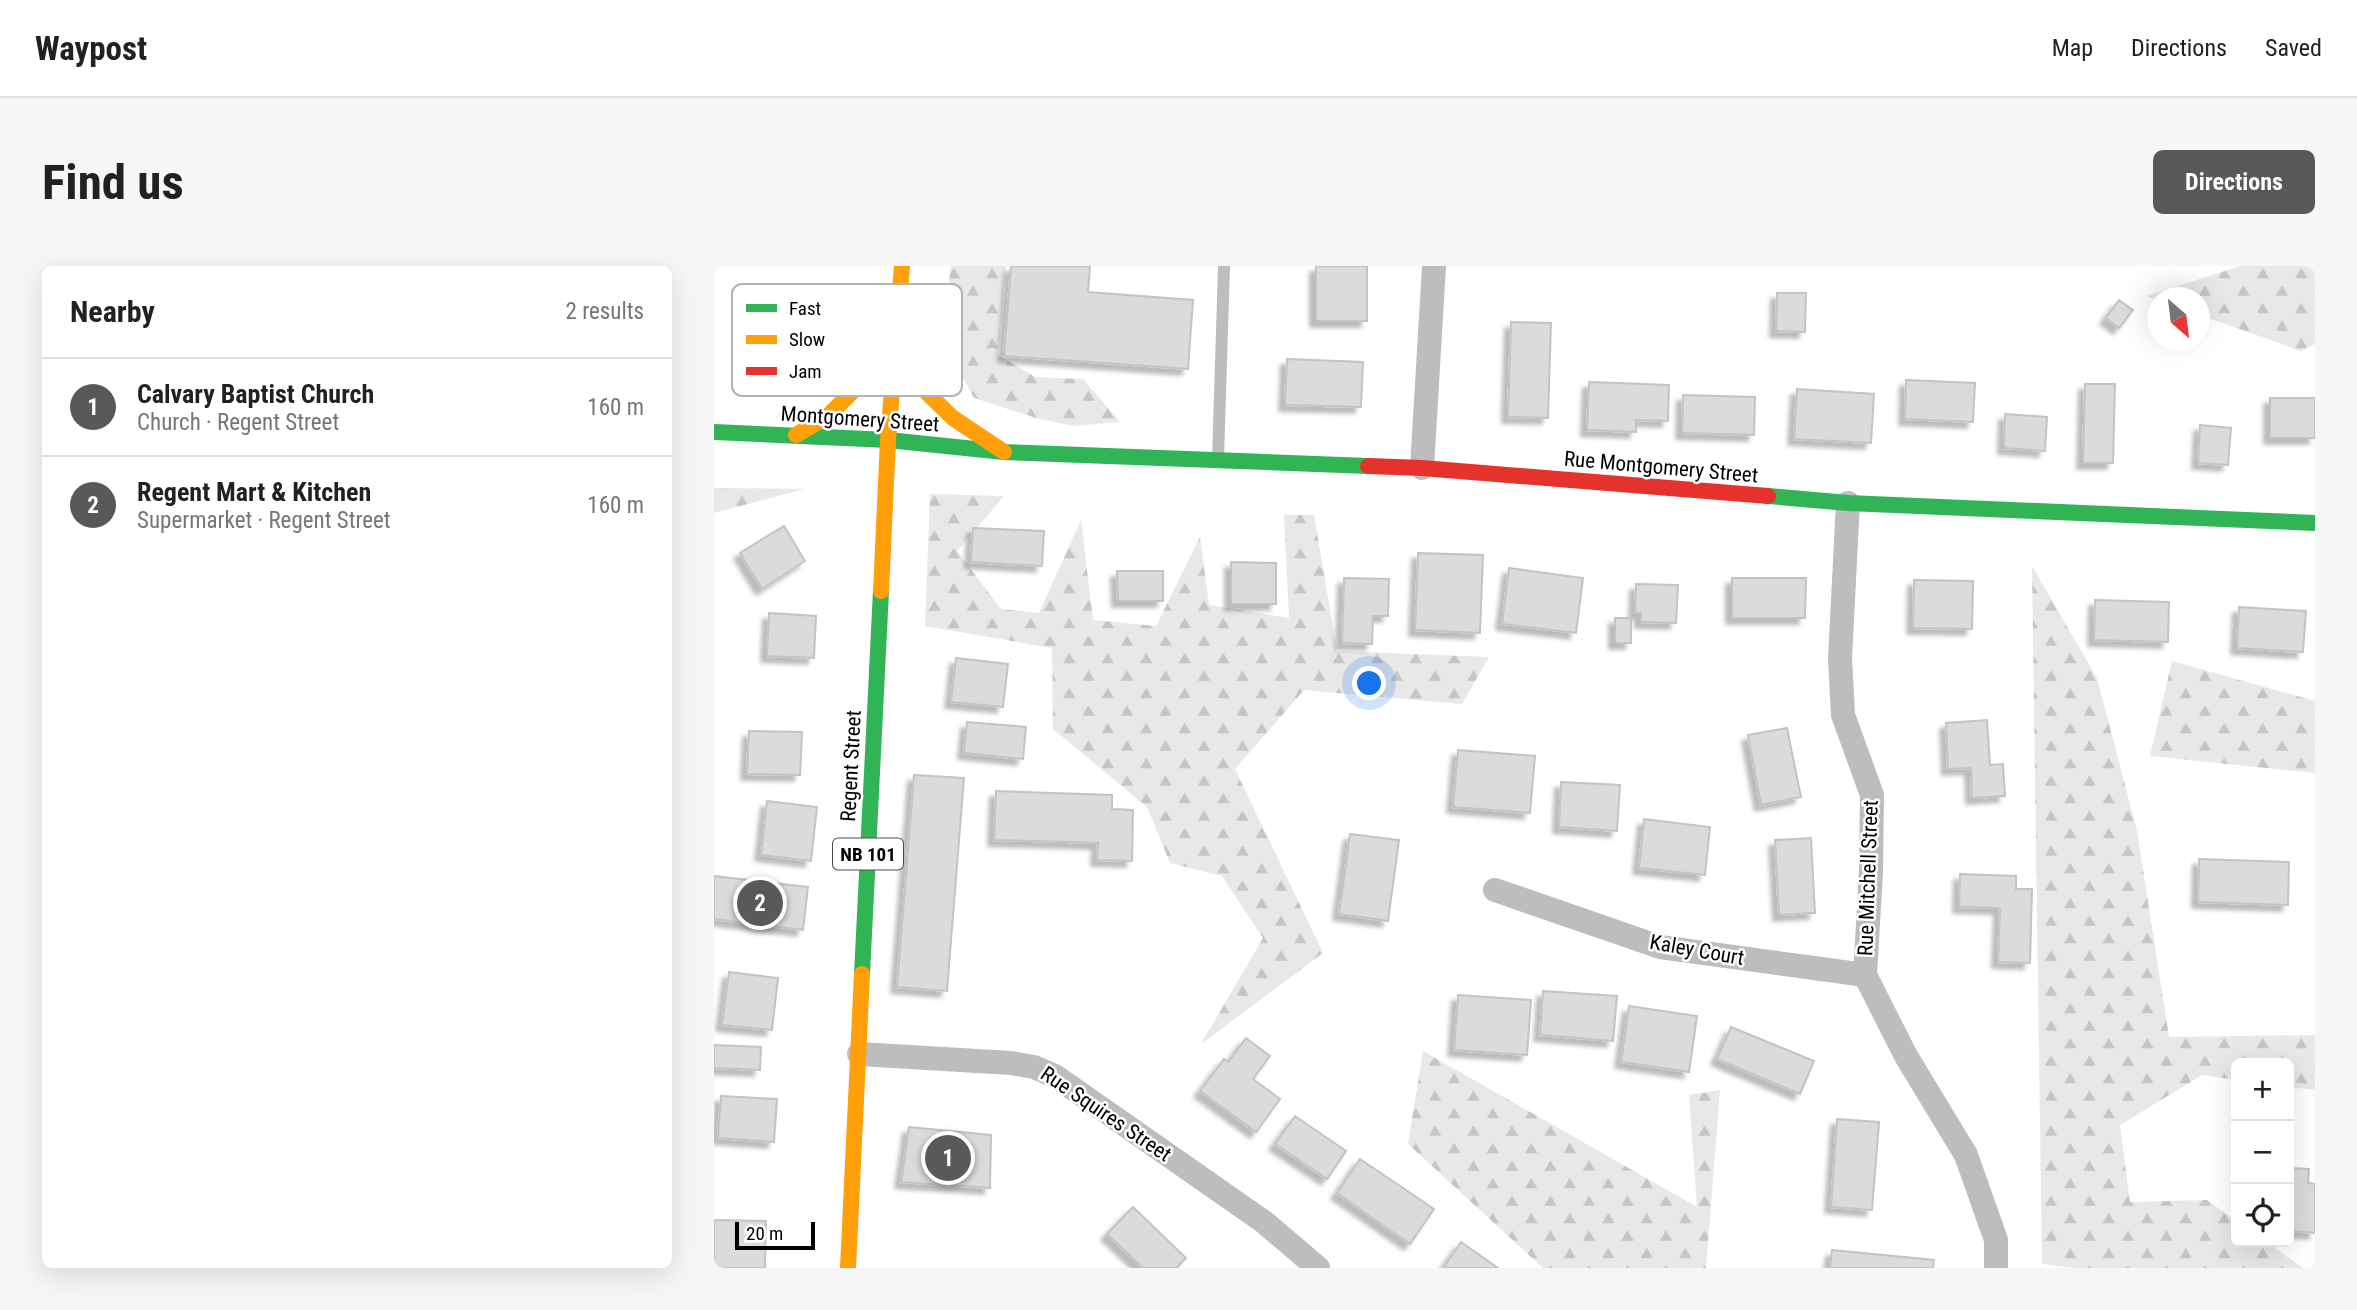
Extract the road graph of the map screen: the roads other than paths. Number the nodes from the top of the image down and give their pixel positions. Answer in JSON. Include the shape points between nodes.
{"nodes":[{"id":1,"x":902,"y":266,"type":"edge"},
{"id":2,"x":1224,"y":266,"type":"edge"},
{"id":3,"x":1434,"y":266,"type":"edge"},
{"id":4,"x":901,"y":284,"type":"edge"},
{"id":5,"x":848,"y":396,"type":"edge"},
{"id":6,"x":892,"y":396,"type":"edge"},
{"id":7,"x":930,"y":396,"type":"edge"},
{"id":8,"x":714,"y":432,"type":"edge"},
{"id":9,"x":796,"y":435,"type":"junction"},
{"id":10,"x":888,"y":440,"type":"junction"},
{"id":11,"x":1004,"y":452,"type":"junction"},
{"id":12,"x":1218,"y":460,"type":"junction"},
{"id":13,"x":1422,"y":468,"type":"junction"},
{"id":14,"x":1848,"y":503,"type":"junction"},
{"id":15,"x":2315,"y":523,"type":"edge"},
{"id":16,"x":1494,"y":890,"type":"dead end"},
{"id":17,"x":1865,"y":975,"type":"junction"},
{"id":18,"x":859,"y":1054,"type":"junction"},
{"id":19,"x":848,"y":1268,"type":"edge"},
{"id":20,"x":1318,"y":1268,"type":"edge"},
{"id":21,"x":1996,"y":1268,"type":"edge"}],
"edges":[{"from":1,"to":4,"type":"street","name":"Regent Street","number":"NB 101"},
{"from":2,"to":12,"type":"lane"},
{"from":3,"to":13,"type":"street"},
{"from":5,"to":9,"type":"street","via":[[828,416]]},
{"from":6,"to":10,"type":"street","name":"Regent Street","number":"NB 101"},
{"from":7,"to":11,"type":"street","via":[[953,418]]},
{"from":8,"to":9,"type":"street","name":"Montgomery Street"},
{"from":9,"to":10,"type":"street","name":"Montgomery Street"},
{"from":10,"to":11,"type":"street","name":"Montgomery Street"},
{"from":10,"to":18,"type":"street","name":"Regent Street","number":"NB 101"},
{"from":11,"to":12,"type":"street","name":"Rue Montgomery Street"},
{"from":12,"to":13,"type":"street","name":"Rue Montgomery Street"},
{"from":13,"to":14,"type":"street","name":"Rue Montgomery Street"},
{"from":14,"to":15,"type":"street","name":"Rue Montgomery Street"},
{"from":14,"to":17,"type":"street","name":"Rue Mitchell Street","via":[[1840,657],[1843,715],[1872,795]]},
{"from":16,"to":17,"type":"street","name":"Kaley Court","via":[[1660,947]]},
{"from":17,"to":21,"type":"street","name":"Rue Mitchell Street","via":[[1906,1056],[1966,1155],[1996,1240]]},
{"from":18,"to":19,"type":"street","name":"Regent Street","number":"NB 101"},
{"from":18,"to":20,"type":"street","name":"Rue Squires Street","via":[[1012,1063],[1055,1076],[1264,1222]]}]}
